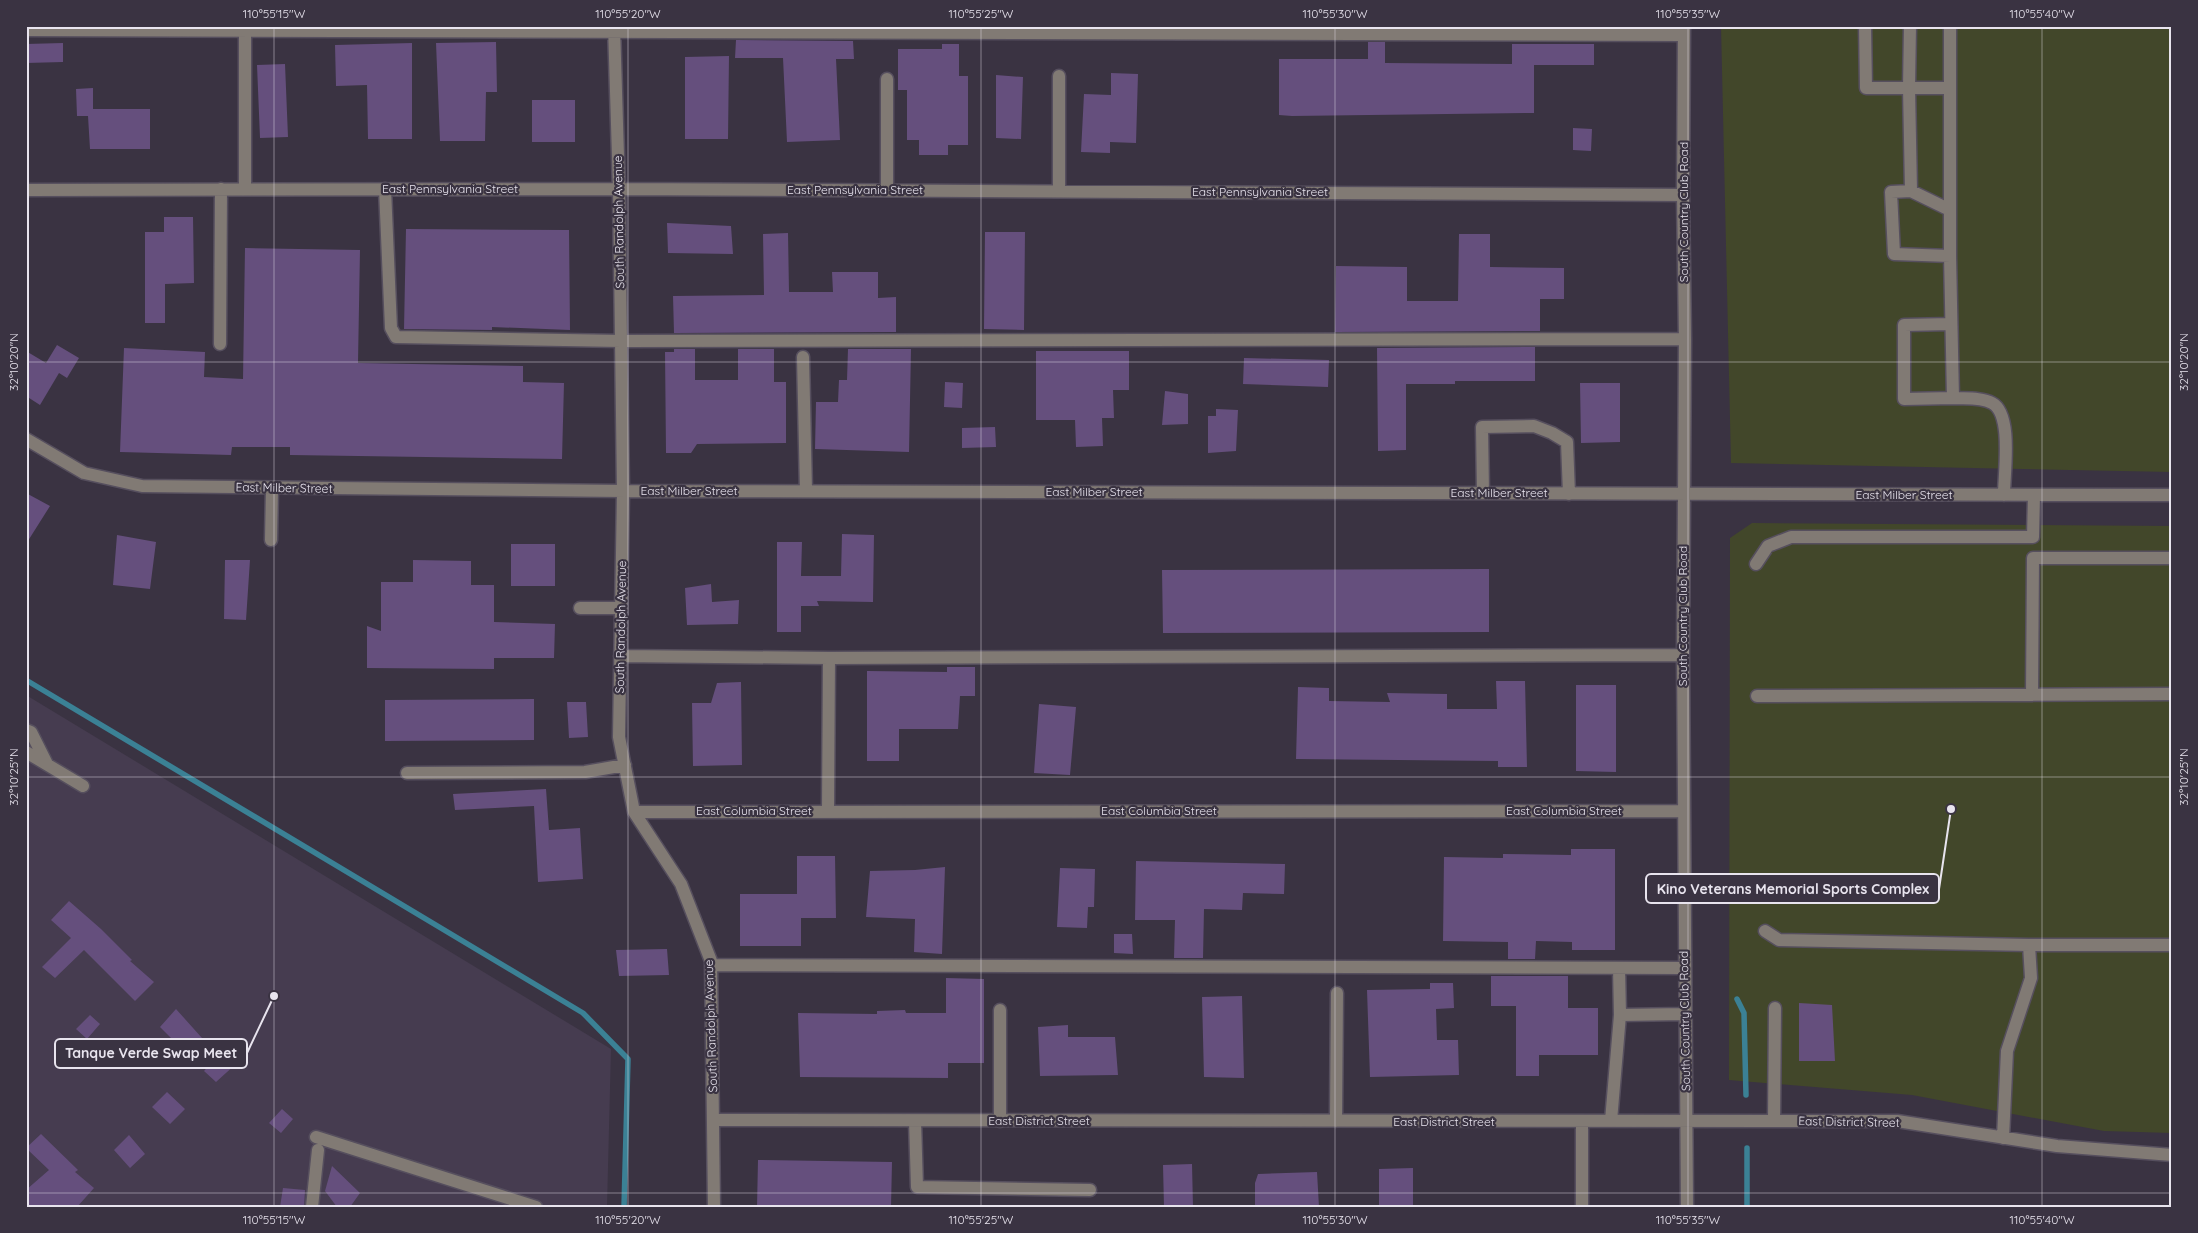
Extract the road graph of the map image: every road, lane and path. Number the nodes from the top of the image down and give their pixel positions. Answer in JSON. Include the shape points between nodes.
{"nodes":[{"id":1,"x":1865,"y":26,"type":"edge"},
{"id":2,"x":1910,"y":26,"type":"edge"},
{"id":3,"x":1950,"y":28,"type":"dead end"},
{"id":4,"x":245,"y":29,"type":"edge"},
{"id":5,"x":26,"y":30,"type":"edge"},
{"id":6,"x":614,"y":30,"type":"edge"},
{"id":7,"x":1684,"y":30,"type":"edge"},
{"id":8,"x":1059,"y":76,"type":"dead end"},
{"id":9,"x":887,"y":79,"type":"dead end"},
{"id":10,"x":1909,"y":88,"type":"junction"},
{"id":11,"x":1950,"y":88,"type":"junction"},
{"id":12,"x":619,"y":188,"type":"junction"},
{"id":13,"x":222,"y":189,"type":"junction"},
{"id":14,"x":245,"y":189,"type":"junction"},
{"id":15,"x":385,"y":189,"type":"junction"},
{"id":16,"x":26,"y":190,"type":"edge"},
{"id":17,"x":887,"y":190,"type":"junction"},
{"id":18,"x":1059,"y":191,"type":"junction"},
{"id":19,"x":1911,"y":191,"type":"junction"},
{"id":20,"x":1683,"y":194,"type":"junction"},
{"id":21,"x":1950,"y":210,"type":"junction"},
{"id":22,"x":1950,"y":256,"type":"junction"},
{"id":23,"x":1952,"y":324,"type":"junction"},
{"id":24,"x":1686,"y":339,"type":"junction"},
{"id":25,"x":621,"y":341,"type":"junction"},
{"id":26,"x":220,"y":344,"type":"dead end"},
{"id":27,"x":803,"y":357,"type":"dead end"},
{"id":28,"x":1953,"y":398,"type":"junction"},
{"id":29,"x":26,"y":439,"type":"edge"},
{"id":30,"x":272,"y":488,"type":"junction"},
{"id":31,"x":623,"y":491,"type":"junction"},
{"id":32,"x":806,"y":492,"type":"junction"},
{"id":33,"x":1482,"y":493,"type":"junction"},
{"id":34,"x":1569,"y":494,"type":"junction"},
{"id":35,"x":1683,"y":494,"type":"junction"},
{"id":36,"x":2004,"y":495,"type":"junction"},
{"id":37,"x":2034,"y":495,"type":"junction"},
{"id":38,"x":2172,"y":496,"type":"edge"},
{"id":39,"x":271,"y":540,"type":"dead end"},
{"id":40,"x":2172,"y":558,"type":"edge"},
{"id":41,"x":1756,"y":564,"type":"dead end"},
{"id":42,"x":580,"y":608,"type":"dead end"},
{"id":43,"x":621,"y":608,"type":"junction"},
{"id":44,"x":620,"y":656,"type":"junction"},
{"id":45,"x":1683,"y":656,"type":"junction"},
{"id":46,"x":829,"y":658,"type":"junction"},
{"id":47,"x":2172,"y":694,"type":"edge"},
{"id":48,"x":2032,"y":695,"type":"junction"},
{"id":49,"x":1757,"y":696,"type":"dead end"},
{"id":50,"x":26,"y":730,"type":"edge"},
{"id":51,"x":26,"y":752,"type":"edge"},
{"id":52,"x":47,"y":764,"type":"junction"},
{"id":53,"x":625,"y":765,"type":"junction"},
{"id":54,"x":407,"y":773,"type":"dead end"},
{"id":55,"x":84,"y":786,"type":"dead end"},
{"id":56,"x":828,"y":810,"type":"junction"},
{"id":57,"x":1684,"y":811,"type":"junction"},
{"id":58,"x":634,"y":812,"type":"junction"},
{"id":59,"x":1765,"y":931,"type":"dead end"},
{"id":60,"x":2029,"y":945,"type":"junction"},
{"id":61,"x":2172,"y":946,"type":"edge"},
{"id":62,"x":711,"y":965,"type":"junction"},
{"id":63,"x":1619,"y":968,"type":"junction"},
{"id":64,"x":1685,"y":968,"type":"junction"},
{"id":65,"x":1337,"y":993,"type":"dead end"},
{"id":66,"x":1775,"y":1008,"type":"dead end"},
{"id":67,"x":1000,"y":1010,"type":"dead end"},
{"id":68,"x":1686,"y":1014,"type":"junction"},
{"id":69,"x":1620,"y":1015,"type":"junction"},
{"id":70,"x":714,"y":1120,"type":"junction"},
{"id":71,"x":915,"y":1121,"type":"junction"},
{"id":72,"x":1000,"y":1121,"type":"junction"},
{"id":73,"x":1336,"y":1121,"type":"junction"},
{"id":74,"x":1582,"y":1121,"type":"junction"},
{"id":75,"x":1611,"y":1121,"type":"junction"},
{"id":76,"x":1686,"y":1121,"type":"junction"},
{"id":77,"x":1774,"y":1121,"type":"junction"},
{"id":78,"x":316,"y":1137,"type":"dead end"},
{"id":79,"x":2003,"y":1138,"type":"junction"},
{"id":80,"x":318,"y":1150,"type":"dead end"},
{"id":81,"x":2172,"y":1155,"type":"edge"},
{"id":82,"x":1090,"y":1190,"type":"dead end"},
{"id":83,"x":312,"y":1207,"type":"edge"},
{"id":84,"x":536,"y":1207,"type":"edge"},
{"id":85,"x":714,"y":1207,"type":"edge"},
{"id":86,"x":1582,"y":1207,"type":"edge"},
{"id":87,"x":1687,"y":1207,"type":"edge"}],
"edges":[{"from":1,"to":10,"type":"street","via":[[1866,88]]},
{"from":2,"to":10,"type":"street"},
{"from":3,"to":11,"type":"street"},
{"from":4,"to":5,"type":"street"},
{"from":4,"to":6,"type":"street"},
{"from":4,"to":14,"type":"street"},
{"from":6,"to":7,"type":"street"},
{"from":6,"to":12,"type":"street","name":"South Randolph Avenue"},
{"from":7,"to":20,"type":"street","name":"South Country Club Road"},
{"from":8,"to":18,"type":"street"},
{"from":9,"to":17,"type":"street"},
{"from":10,"to":11,"type":"street"},
{"from":10,"to":19,"type":"street"},
{"from":11,"to":21,"type":"street"},
{"from":12,"to":15,"type":"street","name":"East Pennsylvania Street"},
{"from":12,"to":17,"type":"street","name":"East Pennsylvania Street"},
{"from":12,"to":25,"type":"street","name":"South Randolph Avenue"},
{"from":13,"to":14,"type":"street","name":"East Pennsylvania Street"},
{"from":13,"to":16,"type":"street","name":"East Pennsylvania Street"},
{"from":13,"to":26,"type":"street"},
{"from":14,"to":15,"type":"street","name":"East Pennsylvania Street"},
{"from":15,"to":25,"type":"street","via":[[391,328],[396,337]]},
{"from":17,"to":18,"type":"street","name":"East Pennsylvania Street"},
{"from":18,"to":20,"type":"street","name":"East Pennsylvania Street"},
{"from":19,"to":21,"type":"street"},
{"from":19,"to":22,"type":"street","via":[[1891,192],[1894,254]]},
{"from":20,"to":24,"type":"street","name":"South Country Club Road"},
{"from":21,"to":22,"type":"street"},
{"from":22,"to":23,"type":"street"},
{"from":23,"to":28,"type":"street"},
{"from":23,"to":28,"type":"street","via":[[1904,325],[1904,399]]},
{"from":24,"to":25,"type":"street"},
{"from":24,"to":35,"type":"street","name":"South Country Club Road"},
{"from":25,"to":31,"type":"street","name":"South Randolph Avenue"},
{"from":27,"to":32,"type":"street"},
{"from":28,"to":36,"type":"street","via":[[1992,402],[2000,410],[2005,424]]},
{"from":29,"to":30,"type":"street","name":"East Milber Street","via":[[84,473],[142,486]]},
{"from":30,"to":31,"type":"street","name":"East Milber Street"},
{"from":30,"to":39,"type":"street"},
{"from":31,"to":32,"type":"street","name":"East Milber Street"},
{"from":31,"to":43,"type":"street","name":"South Randolph Avenue"},
{"from":32,"to":33,"type":"street","name":"East Milber Street"},
{"from":33,"to":34,"type":"street","name":"East Milber Street"},
{"from":33,"to":34,"type":"street","via":[[1482,427],[1534,426],[1567,442]]},
{"from":34,"to":35,"type":"street","name":"East Milber Street"},
{"from":35,"to":36,"type":"street","name":"East Milber Street"},
{"from":35,"to":45,"type":"street","name":"South Country Club Road"},
{"from":36,"to":37,"type":"street","name":"East Milber Street"},
{"from":37,"to":38,"type":"street","name":"East Milber Street"},
{"from":37,"to":41,"type":"street","via":[[2033,537],[1791,537],[1768,546]]},
{"from":40,"to":48,"type":"street","via":[[2033,558]]},
{"from":42,"to":43,"type":"street"},
{"from":43,"to":44,"type":"street","name":"South Randolph Avenue"},
{"from":44,"to":46,"type":"street"},
{"from":44,"to":53,"type":"street","name":"South Randolph Avenue","via":[[619,737]]},
{"from":45,"to":46,"type":"street"},
{"from":45,"to":57,"type":"street","name":"South Country Club Road"},
{"from":46,"to":56,"type":"street"},
{"from":47,"to":48,"type":"street"},
{"from":48,"to":49,"type":"street"},
{"from":50,"to":52,"type":"street"},
{"from":51,"to":52,"type":"street"},
{"from":52,"to":55,"type":"street"},
{"from":53,"to":54,"type":"street","via":[[585,772]]},
{"from":53,"to":58,"type":"street","name":"South Randolph Avenue"},
{"from":56,"to":57,"type":"street","name":"East Columbia Street"},
{"from":56,"to":58,"type":"street","name":"East Columbia Street"},
{"from":57,"to":64,"type":"street","name":"South Country Club Road"},
{"from":58,"to":62,"type":"street","name":"South Randolph Avenue","via":[[682,884]]},
{"from":59,"to":60,"type":"street","via":[[1779,940]]},
{"from":60,"to":61,"type":"street"},
{"from":60,"to":79,"type":"street","via":[[2031,978],[2007,1051]]},
{"from":62,"to":63,"type":"street"},
{"from":62,"to":70,"type":"street","name":"South Randolph Avenue"},
{"from":63,"to":64,"type":"street"},
{"from":63,"to":69,"type":"street"},
{"from":64,"to":68,"type":"street","name":"South Country Club Road"},
{"from":65,"to":73,"type":"street"},
{"from":66,"to":77,"type":"street"},
{"from":67,"to":72,"type":"street"},
{"from":68,"to":69,"type":"street"},
{"from":68,"to":76,"type":"street","name":"South Country Club Road"},
{"from":69,"to":75,"type":"street"},
{"from":70,"to":71,"type":"street","name":"East District Street"},
{"from":70,"to":85,"type":"street","name":"South Randolph Avenue"},
{"from":71,"to":72,"type":"street","name":"East District Street"},
{"from":71,"to":82,"type":"street","via":[[917,1187]]},
{"from":72,"to":73,"type":"street","name":"East District Street"},
{"from":73,"to":74,"type":"street","name":"East District Street"},
{"from":74,"to":75,"type":"street","name":"East District Street"},
{"from":74,"to":86,"type":"street"},
{"from":75,"to":76,"type":"street","name":"East District Street"},
{"from":76,"to":77,"type":"street","name":"East District Street"},
{"from":76,"to":87,"type":"street","name":"South Country Club Road"},
{"from":77,"to":79,"type":"street","name":"East District Street","via":[[1897,1121]]},
{"from":78,"to":84,"type":"street"},
{"from":79,"to":81,"type":"street","name":"East District Street","via":[[2057,1146]]},
{"from":80,"to":83,"type":"street"}]}
